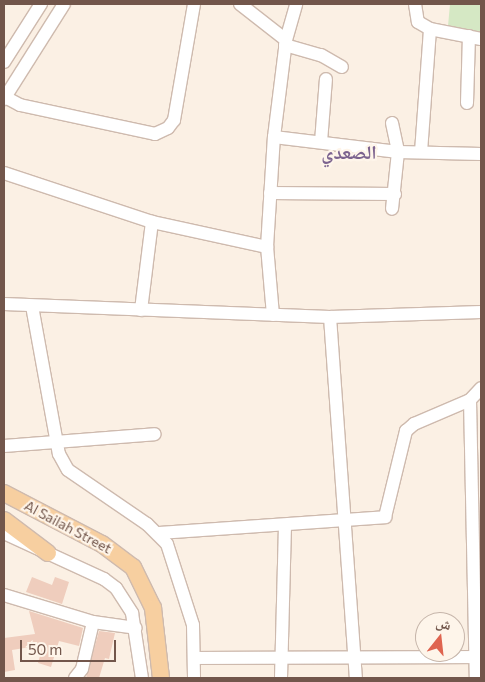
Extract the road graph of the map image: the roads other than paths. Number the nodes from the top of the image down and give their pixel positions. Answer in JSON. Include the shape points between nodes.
{"nodes":[{"id":1,"x":41,"y":4,"type":"edge"},
{"id":2,"x":64,"y":4,"type":"edge"},
{"id":3,"x":194,"y":4,"type":"edge"},
{"id":4,"x":240,"y":4,"type":"edge"},
{"id":5,"x":296,"y":4,"type":"edge"},
{"id":6,"x":415,"y":4,"type":"edge"},
{"id":7,"x":430,"y":29,"type":"junction"},
{"id":8,"x":475,"y":38,"type":"edge"},
{"id":9,"x":286,"y":42,"type":"junction"},
{"id":10,"x":4,"y":62,"type":"edge"},
{"id":11,"x":342,"y":67,"type":"dead end"},
{"id":12,"x":326,"y":79,"type":"dead end"},
{"id":13,"x":4,"y":98,"type":"edge"},
{"id":14,"x":467,"y":103,"type":"dead end"},
{"id":15,"x":392,"y":123,"type":"dead end"},
{"id":16,"x":274,"y":137,"type":"junction"},
{"id":17,"x":321,"y":142,"type":"junction"},
{"id":18,"x":398,"y":152,"type":"junction"},
{"id":19,"x":421,"y":152,"type":"junction"},
{"id":20,"x":481,"y":154,"type":"edge"},
{"id":21,"x":4,"y":174,"type":"edge"},
{"id":22,"x":270,"y":193,"type":"junction"},
{"id":23,"x":395,"y":194,"type":"junction"},
{"id":24,"x":392,"y":209,"type":"dead end"},
{"id":25,"x":152,"y":222,"type":"junction"},
{"id":26,"x":267,"y":247,"type":"junction"},
{"id":27,"x":4,"y":304,"type":"edge"},
{"id":28,"x":32,"y":306,"type":"junction"},
{"id":29,"x":141,"y":310,"type":"junction"},
{"id":30,"x":481,"y":312,"type":"edge"},
{"id":31,"x":273,"y":315,"type":"junction"},
{"id":32,"x":330,"y":317,"type":"junction"},
{"id":33,"x":481,"y":388,"type":"edge"},
{"id":34,"x":470,"y":400,"type":"junction"},
{"id":35,"x":155,"y":434,"type":"dead end"},
{"id":36,"x":56,"y":441,"type":"junction"},
{"id":37,"x":4,"y":446,"type":"edge"},
{"id":38,"x":4,"y":493,"type":"edge"},
{"id":39,"x":4,"y":520,"type":"edge"},
{"id":40,"x":346,"y":522,"type":"junction"},
{"id":41,"x":286,"y":525,"type":"junction"},
{"id":42,"x":4,"y":533,"type":"edge"},
{"id":43,"x":158,"y":533,"type":"junction"},
{"id":44,"x":48,"y":553,"type":"junction"},
{"id":45,"x":4,"y":595,"type":"edge"},
{"id":46,"x":93,"y":622,"type":"junction"},
{"id":47,"x":136,"y":628,"type":"junction"},
{"id":48,"x":478,"y":657,"type":"edge"},
{"id":49,"x":196,"y":658,"type":"junction"},
{"id":50,"x":356,"y":658,"type":"junction"},
{"id":51,"x":282,"y":659,"type":"junction"},
{"id":52,"x":74,"y":678,"type":"edge"},
{"id":53,"x":142,"y":678,"type":"edge"},
{"id":54,"x":161,"y":678,"type":"edge"},
{"id":55,"x":194,"y":678,"type":"edge"},
{"id":56,"x":281,"y":678,"type":"edge"},
{"id":57,"x":356,"y":678,"type":"edge"},
{"id":58,"x":476,"y":678,"type":"edge"}],
"edges":[{"from":1,"to":10,"type":"street"},
{"from":2,"to":13,"type":"street"},
{"from":3,"to":13,"type":"street","via":[[174,120],[168,128],[155,134],[20,105]]},
{"from":4,"to":9,"type":"street"},
{"from":5,"to":9,"type":"street"},
{"from":6,"to":7,"type":"street","via":[[413,12],[418,22]]},
{"from":7,"to":8,"type":"street"},
{"from":7,"to":19,"type":"street"},
{"from":8,"to":14,"type":"street"},
{"from":9,"to":11,"type":"street"},
{"from":9,"to":16,"type":"street"},
{"from":12,"to":17,"type":"street"},
{"from":15,"to":18,"type":"street"},
{"from":16,"to":17,"type":"street"},
{"from":16,"to":22,"type":"street"},
{"from":17,"to":18,"type":"street"},
{"from":18,"to":19,"type":"street"},
{"from":18,"to":23,"type":"street"},
{"from":19,"to":20,"type":"street"},
{"from":21,"to":25,"type":"street"},
{"from":22,"to":23,"type":"street"},
{"from":22,"to":26,"type":"street"},
{"from":23,"to":24,"type":"street"},
{"from":25,"to":26,"type":"street"},
{"from":25,"to":29,"type":"street"},
{"from":26,"to":31,"type":"street"},
{"from":27,"to":28,"type":"street"},
{"from":28,"to":29,"type":"street"},
{"from":28,"to":36,"type":"street"},
{"from":29,"to":31,"type":"street"},
{"from":30,"to":32,"type":"street"},
{"from":31,"to":32,"type":"street"},
{"from":32,"to":40,"type":"street"},
{"from":33,"to":34,"type":"street"},
{"from":34,"to":40,"type":"street","via":[[414,424],[406,431],[386,517]]},
{"from":34,"to":48,"type":"street"},
{"from":35,"to":36,"type":"street"},
{"from":36,"to":37,"type":"street"},
{"from":36,"to":43,"type":"street","via":[[68,470]]},
{"from":38,"to":54,"type":"main road","name":"Al Sailah Street","via":[[102,544],[133,567],[153,608]]},
{"from":39,"to":44,"type":"main road"},
{"from":40,"to":41,"type":"street"},
{"from":40,"to":50,"type":"street"},
{"from":41,"to":43,"type":"street"},
{"from":41,"to":51,"type":"street"},
{"from":42,"to":44,"type":"street"},
{"from":43,"to":49,"type":"street","via":[[167,544],[184,588]]},
{"from":44,"to":47,"type":"street","via":[[116,588],[132,613]]},
{"from":45,"to":46,"type":"street"},
{"from":46,"to":47,"type":"street"},
{"from":46,"to":52,"type":"street","via":[[82,669]]},
{"from":47,"to":53,"type":"street"},
{"from":48,"to":50,"type":"street"},
{"from":48,"to":58,"type":"street"},
{"from":49,"to":51,"type":"street"},
{"from":49,"to":55,"type":"street"},
{"from":50,"to":51,"type":"street"},
{"from":50,"to":57,"type":"street"},
{"from":51,"to":56,"type":"street"}]}
